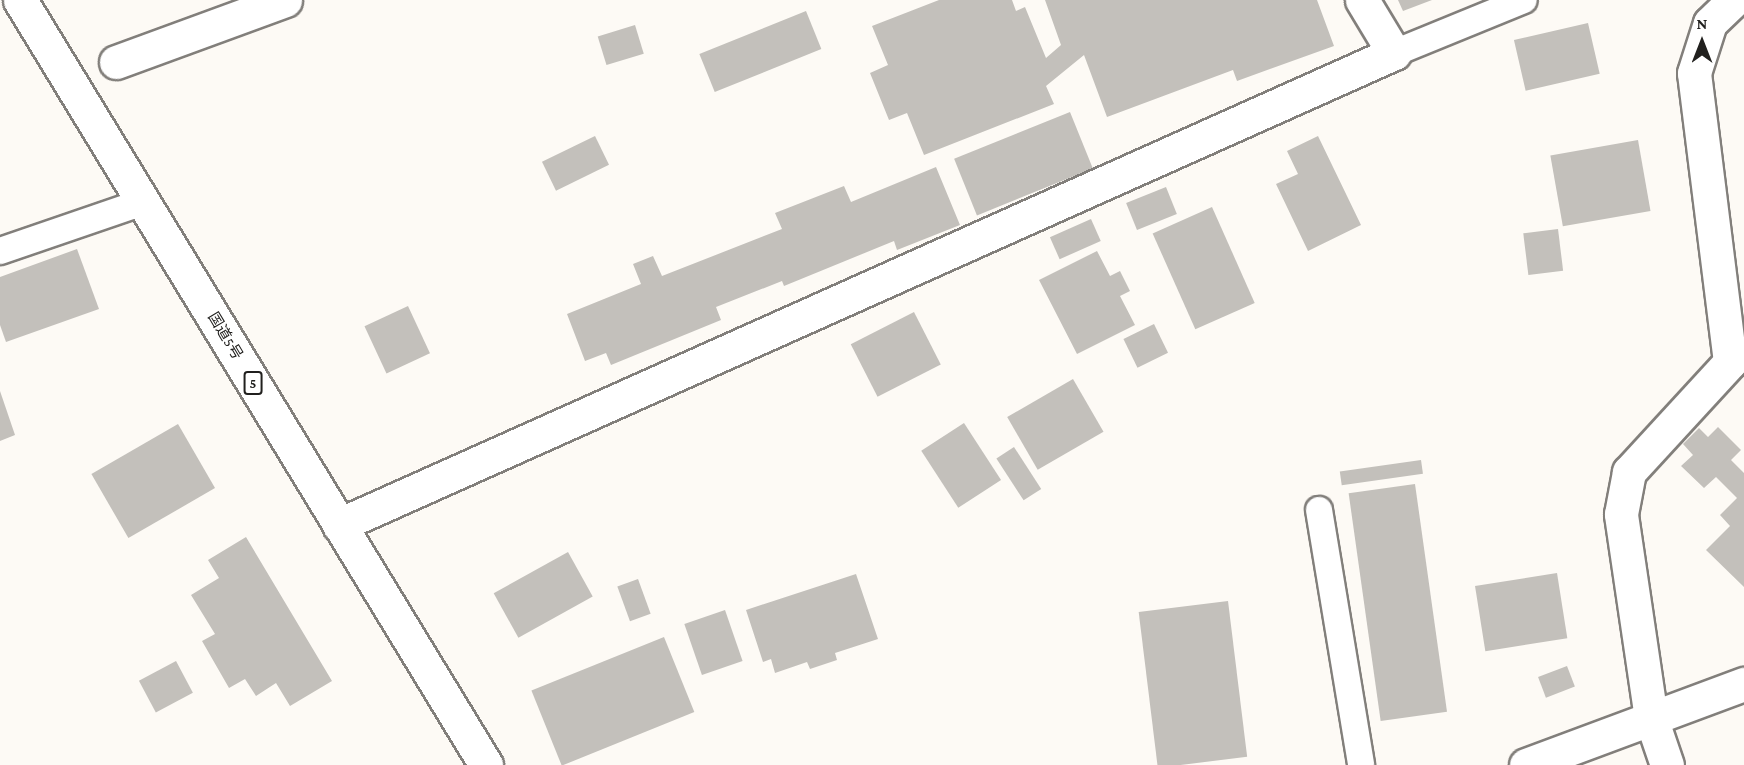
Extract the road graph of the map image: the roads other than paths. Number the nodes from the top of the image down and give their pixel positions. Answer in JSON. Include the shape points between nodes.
{"nodes":[{"id":1,"x":20,"y":0,"type":"edge"},
{"id":2,"x":285,"y":0,"type":"edge"},
{"id":3,"x":1362,"y":0,"type":"edge"},
{"id":4,"x":1524,"y":0,"type":"edge"},
{"id":5,"x":1734,"y":0,"type":"edge"},
{"id":6,"x":1394,"y":53,"type":"junction"},
{"id":7,"x":116,"y":62,"type":"dead end"},
{"id":8,"x":143,"y":202,"type":"junction"},
{"id":9,"x":0,"y":251,"type":"edge"},
{"id":10,"x":1737,"y":356,"type":"edge"},
{"id":11,"x":1319,"y":510,"type":"dead end"},
{"id":12,"x":339,"y":525,"type":"junction"},
{"id":13,"x":1744,"y":684,"type":"edge"},
{"id":14,"x":1651,"y":718,"type":"junction"},
{"id":15,"x":486,"y":765,"type":"edge"},
{"id":16,"x":1361,"y":765,"type":"edge"},
{"id":17,"x":1526,"y":765,"type":"edge"},
{"id":18,"x":1667,"y":765,"type":"edge"}],
"edges":[{"from":1,"to":8,"type":"main road","name":"国道5号","number":"5"},
{"from":2,"to":7,"type":"main road"},
{"from":3,"to":6,"type":"main road"},
{"from":4,"to":6,"type":"lane"},
{"from":5,"to":10,"type":"main road","via":[[1710,22],[1694,73]]},
{"from":6,"to":12,"type":"main road"},
{"from":8,"to":9,"type":"lane"},
{"from":8,"to":12,"type":"main road","name":"国道5号","number":"5"},
{"from":10,"to":14,"type":"main road","via":[[1629,472],[1621,514]]},
{"from":11,"to":16,"type":"lane"},
{"from":12,"to":15,"type":"main road","name":"国道5号","number":"5"},
{"from":13,"to":14,"type":"main road"},
{"from":14,"to":17,"type":"main road"},
{"from":14,"to":18,"type":"main road"}]}
